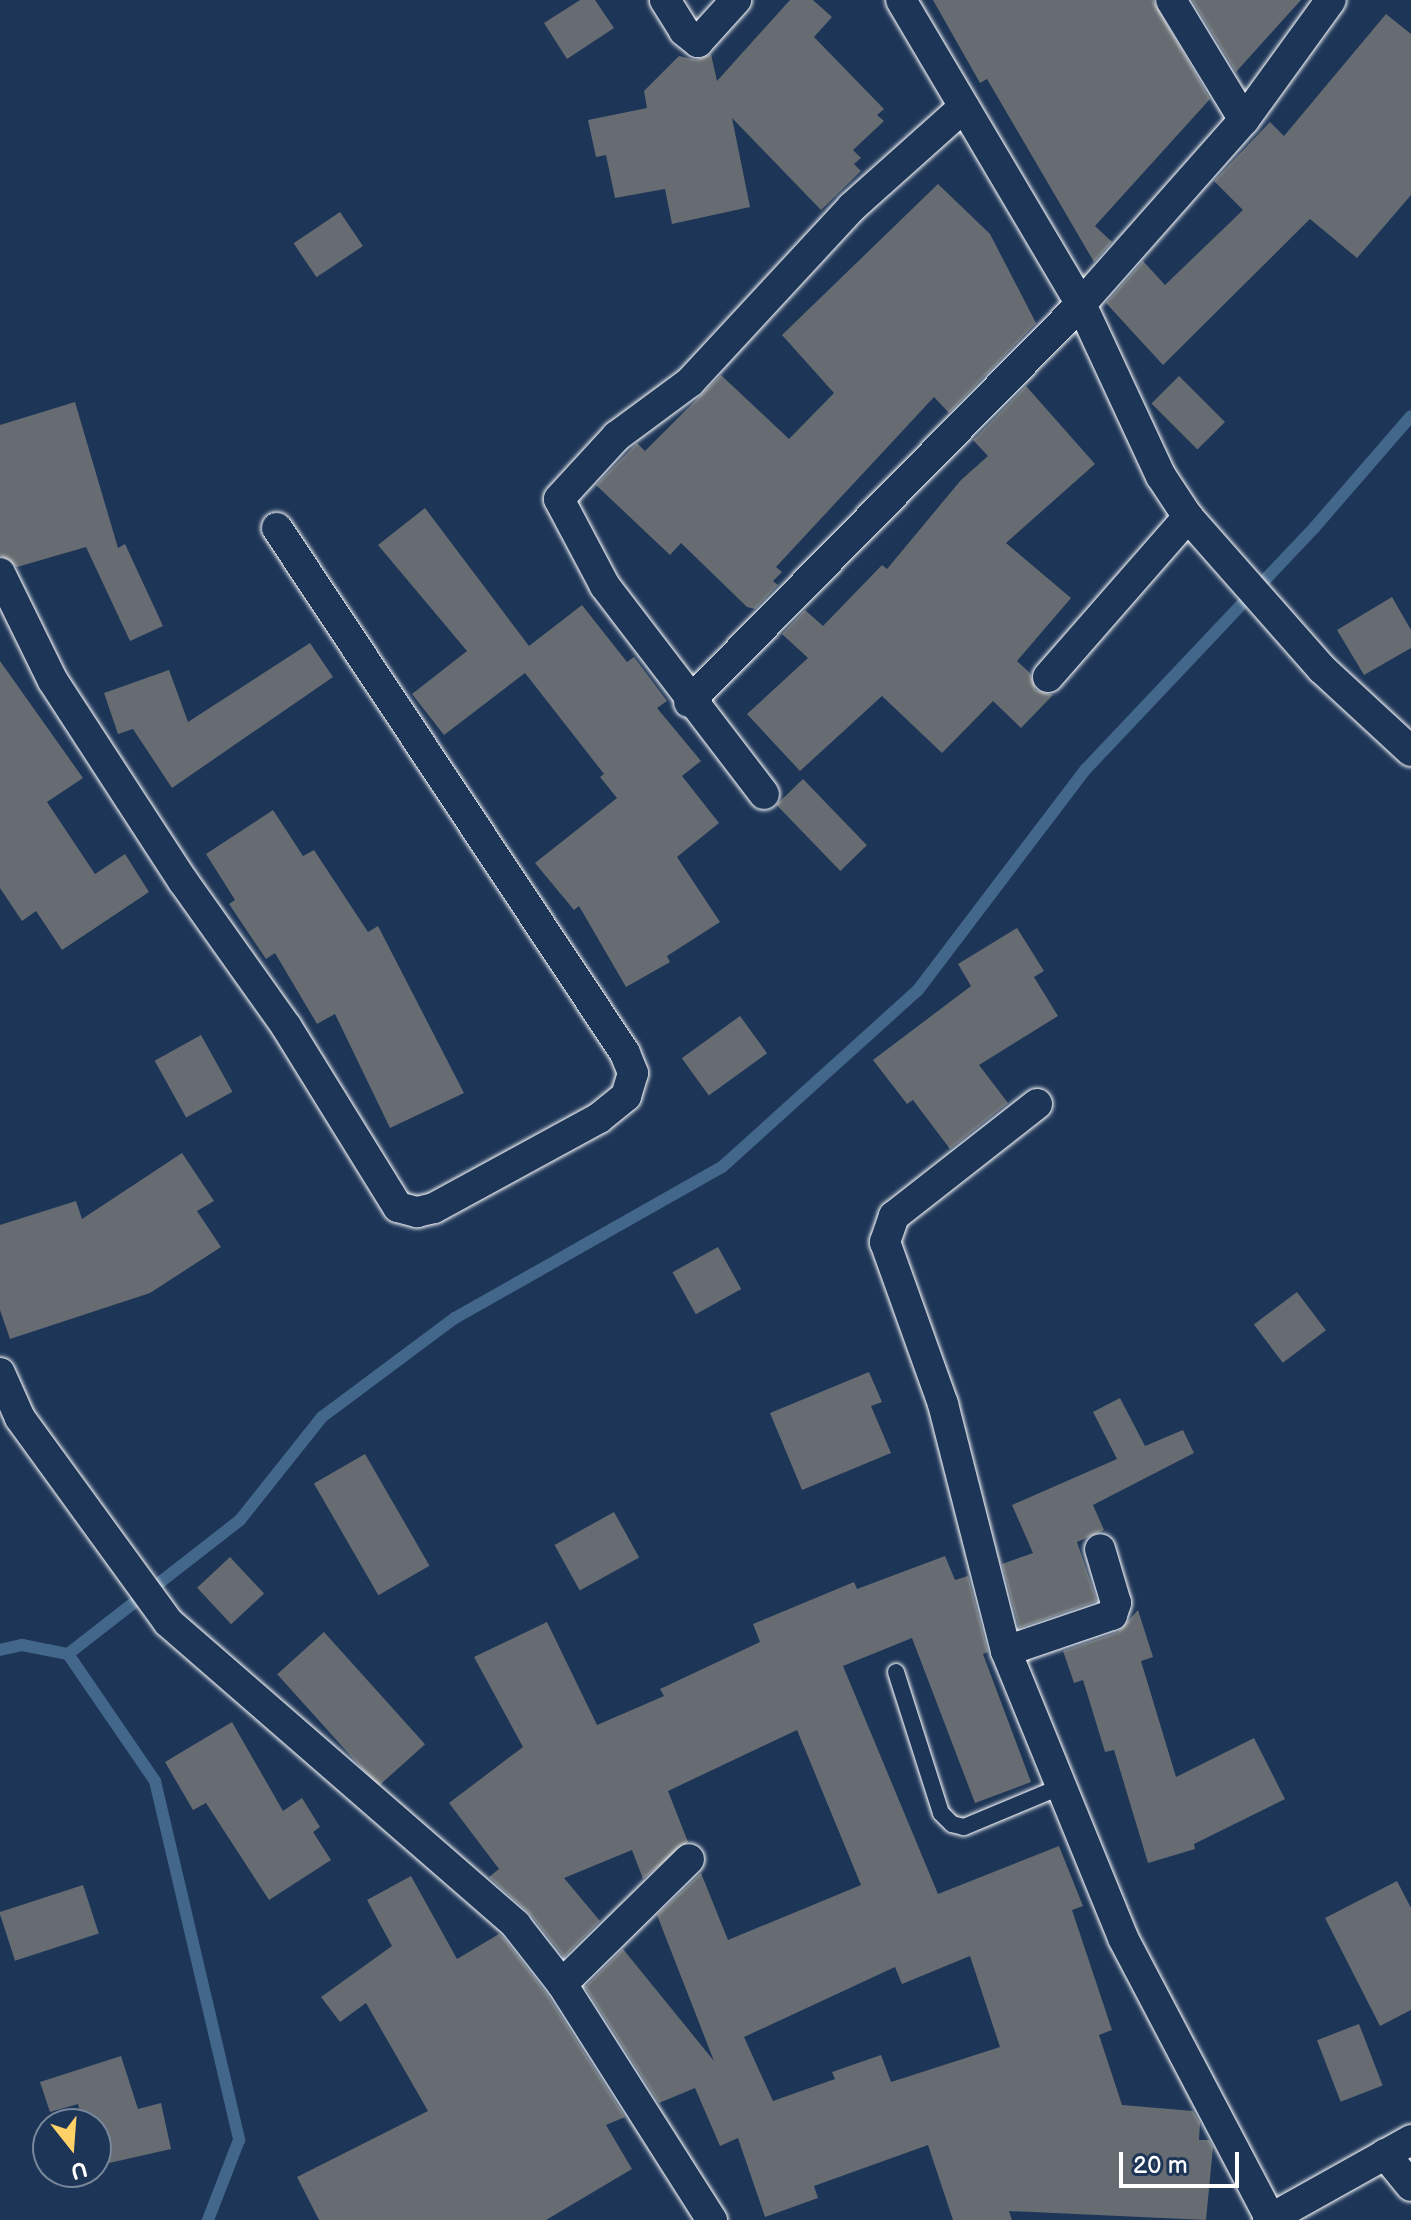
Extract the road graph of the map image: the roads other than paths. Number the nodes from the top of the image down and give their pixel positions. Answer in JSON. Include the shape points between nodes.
{"nodes":[{"id":1,"x":665,"y":0,"type":"edge"},
{"id":2,"x":736,"y":0,"type":"edge"},
{"id":3,"x":901,"y":0,"type":"edge"},
{"id":4,"x":1171,"y":0,"type":"edge"},
{"id":5,"x":1331,"y":0,"type":"edge"},
{"id":6,"x":964,"y":107,"type":"junction"},
{"id":7,"x":1244,"y":120,"type":"junction"},
{"id":8,"x":1081,"y":304,"type":"junction"},
{"id":9,"x":1188,"y":517,"type":"junction"},
{"id":10,"x":277,"y":528,"type":"dead end"},
{"id":11,"x":0,"y":573,"type":"edge"},
{"id":12,"x":1048,"y":677,"type":"dead end"},
{"id":13,"x":689,"y":702,"type":"junction"},
{"id":14,"x":1411,"y":751,"type":"edge"},
{"id":15,"x":764,"y":794,"type":"dead end"},
{"id":16,"x":1037,"y":1104,"type":"dead end"},
{"id":17,"x":0,"y":1373,"type":"edge"},
{"id":18,"x":1100,"y":1549,"type":"dead end"},
{"id":19,"x":1006,"y":1651,"type":"junction"},
{"id":20,"x":896,"y":1672,"type":"dead end"},
{"id":21,"x":1062,"y":1786,"type":"junction"},
{"id":22,"x":689,"y":1859,"type":"dead end"},
{"id":23,"x":562,"y":1984,"type":"junction"},
{"id":24,"x":1398,"y":2147,"type":"edge"},
{"id":25,"x":1411,"y":2186,"type":"edge"},
{"id":26,"x":1269,"y":2219,"type":"edge"},
{"id":27,"x":712,"y":2220,"type":"edge"}],
"edges":[{"from":1,"to":2,"type":"street","via":[[684,31],[698,42]]},
{"from":3,"to":6,"type":"street"},
{"from":4,"to":7,"type":"street"},
{"from":5,"to":7,"type":"street"},
{"from":6,"to":8,"type":"street"},
{"from":6,"to":13,"type":"street","via":[[852,207],[690,382],[617,436],[559,499],[605,586]]},
{"from":7,"to":8,"type":"street"},
{"from":8,"to":9,"type":"street","via":[[1161,476]]},
{"from":8,"to":13,"type":"street"},
{"from":9,"to":12,"type":"street"},
{"from":9,"to":14,"type":"street","via":[[1322,669]]},
{"from":10,"to":11,"type":"street","via":[[625,1053],[633,1073],[626,1096],[599,1118],[434,1208],[417,1212],[398,1207],[286,1026],[183,881],[53,681]]},
{"from":13,"to":15,"type":"street"},
{"from":16,"to":19,"type":"street","via":[[894,1216],[885,1233],[943,1404]]},
{"from":17,"to":23,"type":"street","via":[[20,1418],[168,1622],[492,1902]]},
{"from":18,"to":19,"type":"street","via":[[1116,1603],[1112,1615]]},
{"from":19,"to":21,"type":"street"},
{"from":20,"to":21,"type":"lane","via":[[941,1813],[952,1824],[964,1827]]},
{"from":21,"to":26,"type":"street","via":[[1123,1938]]},
{"from":22,"to":23,"type":"street"},
{"from":23,"to":27,"type":"street"},
{"from":24,"to":25,"type":"street"},
{"from":24,"to":26,"type":"street"}]}
